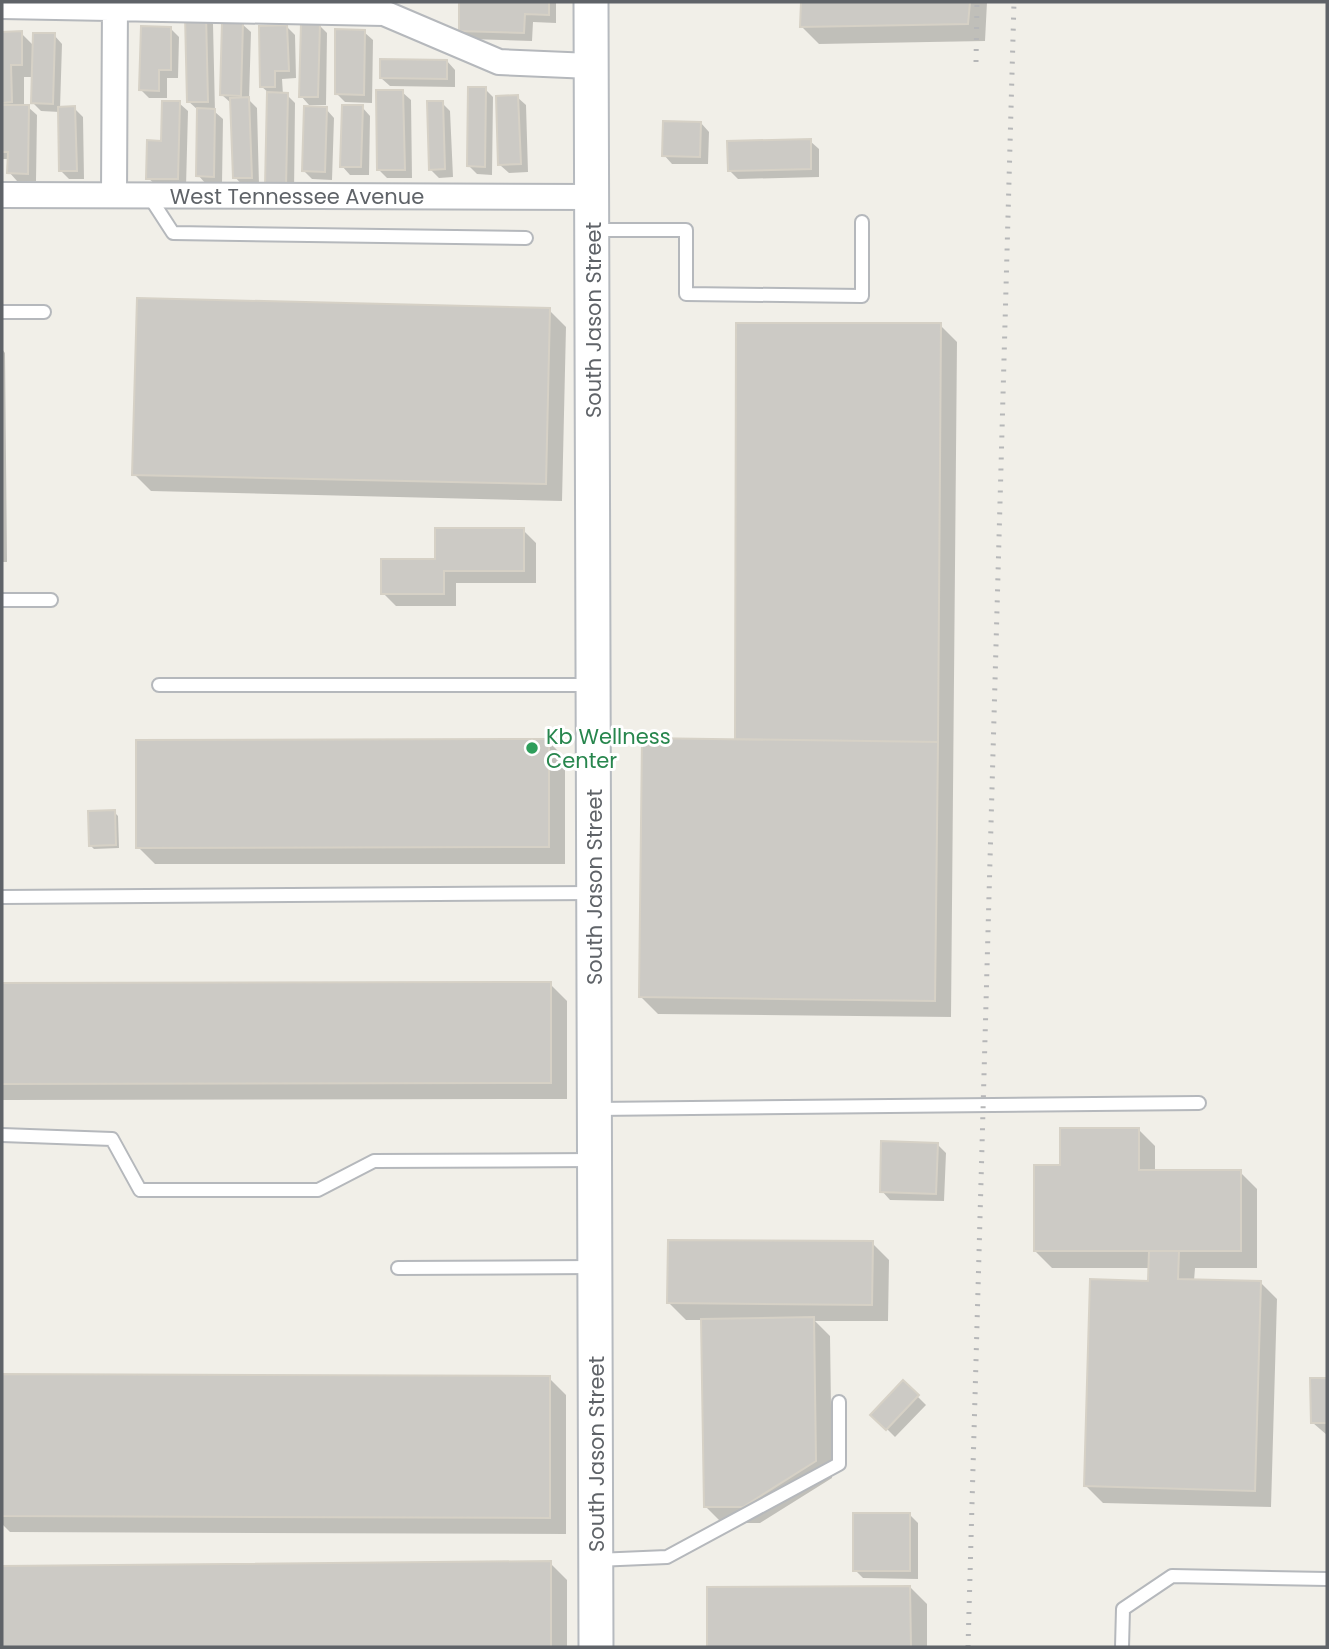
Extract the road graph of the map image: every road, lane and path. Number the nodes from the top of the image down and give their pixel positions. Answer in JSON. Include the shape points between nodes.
{"nodes":[{"id":1,"x":591,"y":2,"type":"edge"},
{"id":2,"x":115,"y":5,"type":"edge"},
{"id":3,"x":2,"y":6,"type":"edge"},
{"id":4,"x":592,"y":66,"type":"junction"},
{"id":5,"x":2,"y":195,"type":"edge"},
{"id":6,"x":114,"y":195,"type":"junction"},
{"id":7,"x":148,"y":196,"type":"junction"},
{"id":8,"x":593,"y":197,"type":"junction"},
{"id":9,"x":862,"y":222,"type":"dead end"},
{"id":10,"x":593,"y":230,"type":"junction"},
{"id":11,"x":526,"y":237,"type":"dead end"},
{"id":12,"x":2,"y":312,"type":"edge"},
{"id":13,"x":44,"y":312,"type":"dead end"},
{"id":14,"x":2,"y":600,"type":"edge"},
{"id":15,"x":51,"y":600,"type":"dead end"},
{"id":16,"x":159,"y":685,"type":"dead end"},
{"id":17,"x":594,"y":685,"type":"junction"},
{"id":18,"x":594,"y":893,"type":"junction"},
{"id":19,"x":2,"y":897,"type":"edge"},
{"id":20,"x":1199,"y":1103,"type":"dead end"},
{"id":21,"x":595,"y":1109,"type":"junction"},
{"id":22,"x":2,"y":1135,"type":"edge"},
{"id":23,"x":595,"y":1160,"type":"junction"},
{"id":24,"x":595,"y":1267,"type":"junction"},
{"id":25,"x":398,"y":1268,"type":"dead end"},
{"id":26,"x":839,"y":1402,"type":"dead end"},
{"id":27,"x":596,"y":1560,"type":"junction"},
{"id":28,"x":1327,"y":1580,"type":"edge"},
{"id":29,"x":596,"y":1647,"type":"edge"},
{"id":30,"x":1122,"y":1647,"type":"edge"}],
"edges":[{"from":1,"to":4,"type":"street","name":"South Jason Street"},
{"from":2,"to":3,"type":"street"},
{"from":2,"to":4,"type":"street","via":[[384,13],[499,62]]},
{"from":2,"to":6,"type":"street"},
{"from":4,"to":8,"type":"street","name":"South Jason Street"},
{"from":5,"to":6,"type":"street","name":"West Tennessee Avenue"},
{"from":6,"to":7,"type":"street","name":"West Tennessee Avenue"},
{"from":7,"to":8,"type":"street","name":"West Tennessee Avenue"},
{"from":7,"to":11,"type":"lane","via":[[173,233]]},
{"from":8,"to":10,"type":"street","name":"South Jason Street"},
{"from":9,"to":10,"type":"lane","via":[[862,296],[686,295],[687,230]]},
{"from":10,"to":17,"type":"street","name":"South Jason Street"},
{"from":12,"to":13,"type":"lane"},
{"from":14,"to":15,"type":"lane"},
{"from":16,"to":17,"type":"lane"},
{"from":17,"to":18,"type":"street","name":"South Jason Street"},
{"from":18,"to":19,"type":"lane"},
{"from":18,"to":21,"type":"street","name":"South Jason Street"},
{"from":20,"to":21,"type":"lane"},
{"from":21,"to":23,"type":"street","name":"South Jason Street"},
{"from":22,"to":23,"type":"lane","via":[[112,1139],[140,1190],[318,1190],[374,1161]]},
{"from":23,"to":24,"type":"street","name":"South Jason Street"},
{"from":24,"to":25,"type":"lane"},
{"from":24,"to":27,"type":"street","name":"South Jason Street"},
{"from":26,"to":27,"type":"lane","via":[[839,1464],[667,1557]]},
{"from":27,"to":29,"type":"street","name":"South Jason Street"},
{"from":28,"to":30,"type":"lane","via":[[1171,1576],[1123,1609]]}]}
